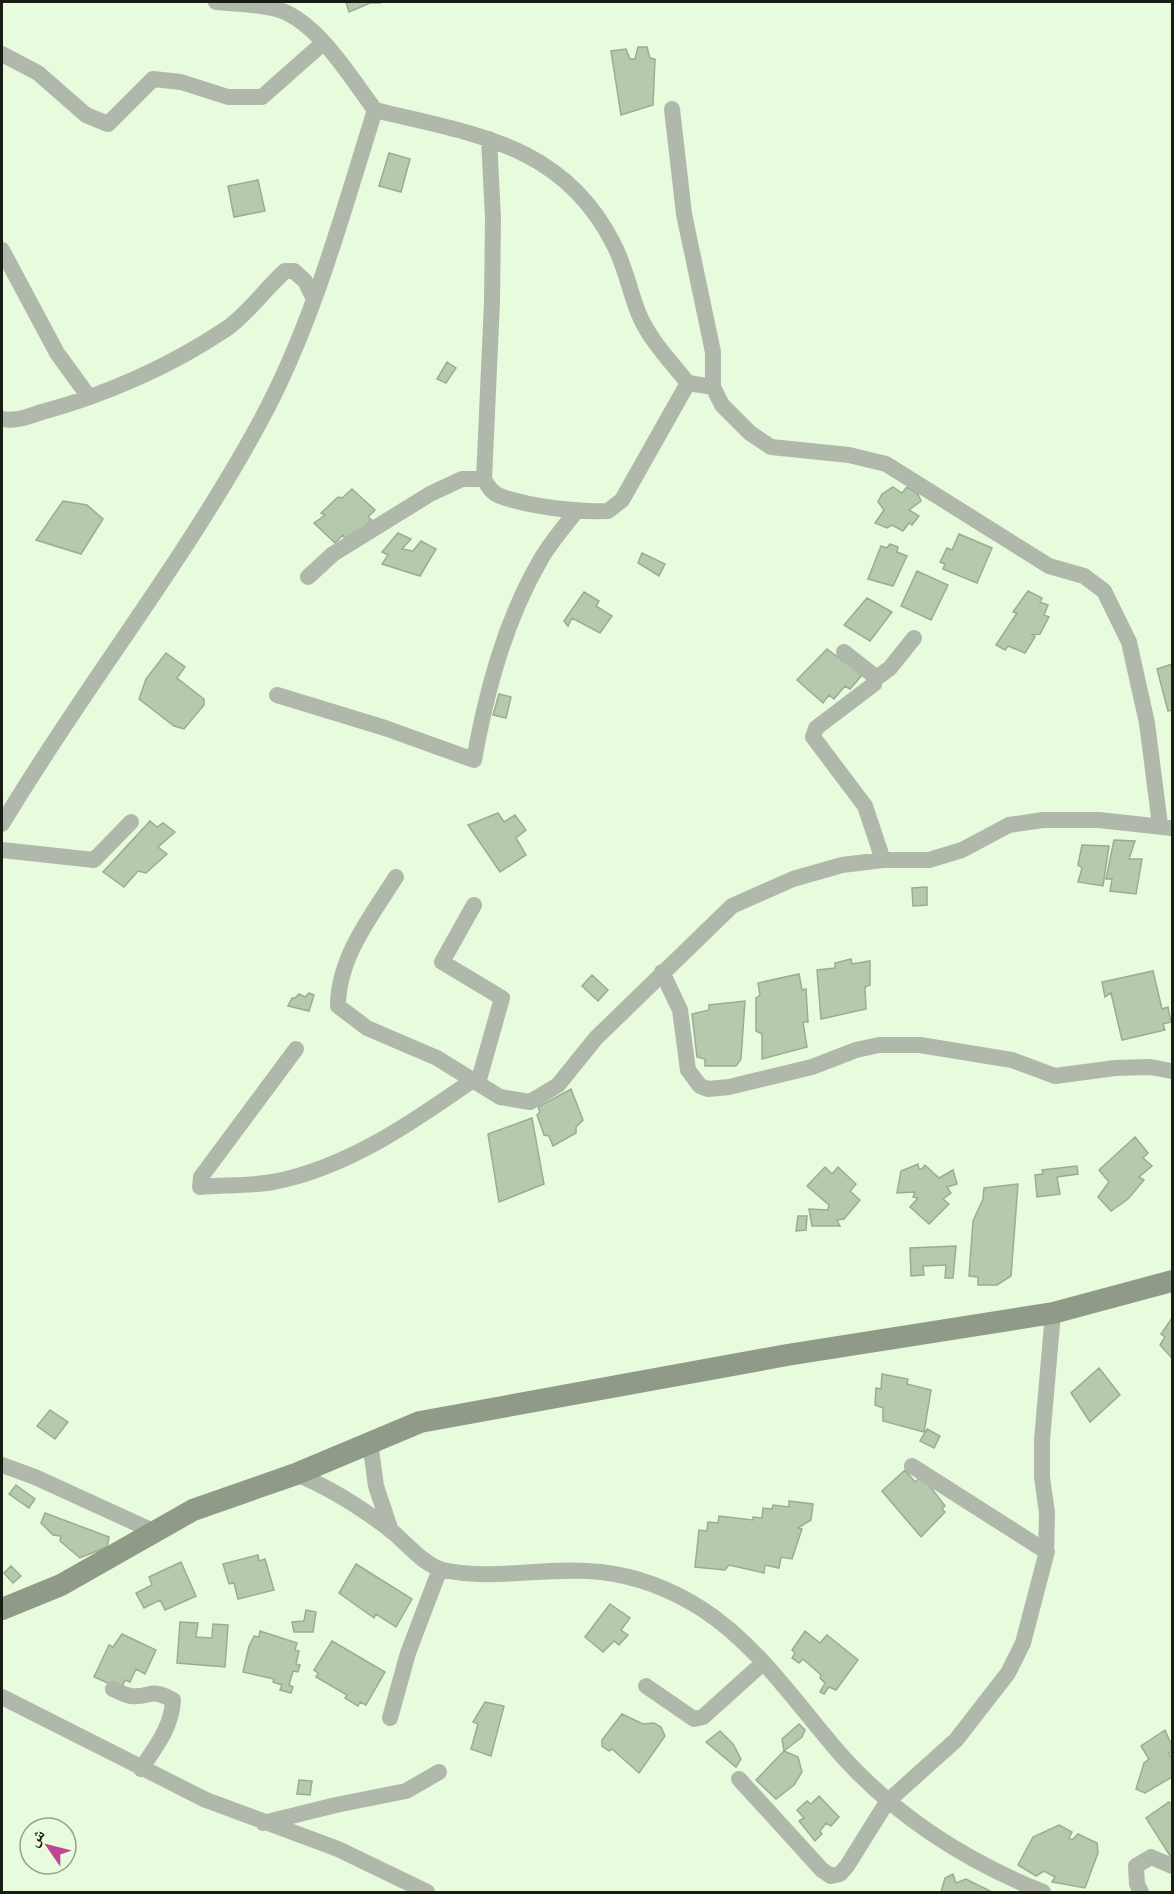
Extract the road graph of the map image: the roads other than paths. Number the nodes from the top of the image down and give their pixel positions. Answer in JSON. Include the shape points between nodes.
{"nodes":[{"id":1,"x":216,"y":2,"type":"edge"},
{"id":2,"x":323,"y":43,"type":"junction"},
{"id":3,"x":2,"y":54,"type":"edge"},
{"id":4,"x":672,"y":109,"type":"dead end"},
{"id":5,"x":375,"y":110,"type":"junction"},
{"id":6,"x":489,"y":139,"type":"junction"},
{"id":7,"x":2,"y":250,"type":"edge"},
{"id":8,"x":314,"y":298,"type":"junction"},
{"id":9,"x":688,"y":383,"type":"junction"},
{"id":10,"x":713,"y":387,"type":"junction"},
{"id":11,"x":89,"y":397,"type":"junction"},
{"id":12,"x":2,"y":419,"type":"edge"},
{"id":13,"x":484,"y":479,"type":"junction"},
{"id":14,"x":577,"y":510,"type":"junction"},
{"id":15,"x":308,"y":577,"type":"dead end"},
{"id":16,"x":914,"y":638,"type":"dead end"},
{"id":17,"x":844,"y":652,"type":"dead end"},
{"id":18,"x":875,"y":679,"type":"junction"},
{"id":19,"x":277,"y":695,"type":"dead end"},
{"id":20,"x":131,"y":822,"type":"dead end"},
{"id":21,"x":2,"y":824,"type":"edge"},
{"id":22,"x":1166,"y":826,"type":"edge"},
{"id":23,"x":2,"y":850,"type":"edge"},
{"id":24,"x":883,"y":860,"type":"junction"},
{"id":25,"x":396,"y":877,"type":"dead end"},
{"id":26,"x":474,"y":905,"type":"dead end"},
{"id":27,"x":662,"y":972,"type":"junction"},
{"id":28,"x":296,"y":1049,"type":"dead end"},
{"id":29,"x":1173,"y":1071,"type":"edge"},
{"id":30,"x":475,"y":1081,"type":"junction"},
{"id":31,"x":1173,"y":1281,"type":"edge"},
{"id":32,"x":1053,"y":1313,"type":"junction"},
{"id":33,"x":370,"y":1442,"type":"junction"},
{"id":34,"x":2,"y":1465,"type":"edge"},
{"id":35,"x":912,"y":1466,"type":"dead end"},
{"id":36,"x":296,"y":1474,"type":"junction"},
{"id":37,"x":153,"y":1531,"type":"junction"},
{"id":38,"x":391,"y":1531,"type":"junction"},
{"id":39,"x":1047,"y":1552,"type":"junction"},
{"id":40,"x":440,"y":1569,"type":"junction"},
{"id":41,"x":2,"y":1609,"type":"edge"},
{"id":42,"x":764,"y":1663,"type":"junction"},
{"id":43,"x":646,"y":1686,"type":"dead end"},
{"id":44,"x":113,"y":1689,"type":"dead end"},
{"id":45,"x":2,"y":1697,"type":"edge"},
{"id":46,"x":390,"y":1718,"type":"dead end"},
{"id":47,"x":141,"y":1769,"type":"junction"},
{"id":48,"x":439,"y":1772,"type":"dead end"},
{"id":49,"x":739,"y":1779,"type":"dead end"},
{"id":50,"x":887,"y":1802,"type":"junction"},
{"id":51,"x":262,"y":1823,"type":"junction"},
{"id":52,"x":1173,"y":1866,"type":"edge"},
{"id":53,"x":427,"y":1893,"type":"edge"},
{"id":54,"x":1043,"y":1893,"type":"edge"},
{"id":55,"x":1141,"y":1893,"type":"edge"}],
"edges":[{"from":1,"to":2,"type":"street","via":[[279,10],[300,20]]},
{"from":2,"to":3,"type":"street","via":[[262,97],[228,97],[181,82],[153,79],[108,124],[86,115],[38,73]]},
{"from":2,"to":5,"type":"street"},
{"from":4,"to":10,"type":"street","via":[[684,214],[713,351]]},
{"from":5,"to":6,"type":"street"},
{"from":5,"to":8,"type":"street"},
{"from":6,"to":9,"type":"street","via":[[529,155],[590,207],[613,243],[639,314]]},
{"from":6,"to":13,"type":"street","via":[[492,302]]},
{"from":7,"to":11,"type":"street","via":[[57,353]]},
{"from":8,"to":11,"type":"street","via":[[305,281],[294,271],[285,271],[258,302],[226,329],[134,380]]},
{"from":8,"to":21,"type":"street","via":[[261,420]]},
{"from":9,"to":10,"type":"street"},
{"from":9,"to":14,"type":"street","via":[[622,500],[608,511]]},
{"from":10,"to":22,"type":"street","via":[[722,405],[750,433],[771,447],[849,455],[886,464],[1039,560],[1060,571],[1084,576],[1104,591],[1129,642]]},
{"from":11,"to":12,"type":"street","via":[[15,420]]},
{"from":13,"to":14,"type":"street","via":[[498,496]]},
{"from":13,"to":15,"type":"street","via":[[462,479],[430,494],[333,554]]},
{"from":14,"to":19,"type":"street","via":[[542,558],[505,635],[485,703],[474,760]]},
{"from":16,"to":18,"type":"street","via":[[891,668]]},
{"from":17,"to":18,"type":"street"},
{"from":18,"to":24,"type":"street","via":[[874,684],[816,728],[813,737],[865,806]]},
{"from":20,"to":23,"type":"street","via":[[94,860]]},
{"from":22,"to":24,"type":"street","via":[[1043,820],[1009,825],[962,850],[929,860]]},
{"from":24,"to":27,"type":"street","via":[[842,865],[793,879],[732,906]]},
{"from":25,"to":30,"type":"street","via":[[352,947],[338,1006],[367,1028],[436,1058]]},
{"from":26,"to":30,"type":"street","via":[[442,962],[501,998]]},
{"from":27,"to":29,"type":"street","via":[[680,1010],[688,1070],[700,1086],[708,1089],[812,1067],[879,1045],[920,1045],[1012,1060],[1055,1076],[1150,1066]]},
{"from":27,"to":30,"type":"street","via":[[596,1038],[558,1085],[530,1102],[500,1097]]},
{"from":28,"to":30,"type":"street","via":[[201,1178],[200,1187],[273,1182],[328,1167]]},
{"from":31,"to":32,"type":"street"},
{"from":32,"to":33,"type":"street","via":[[549,1397],[420,1422]]},
{"from":32,"to":39,"type":"street","via":[[1042,1440]]},
{"from":33,"to":36,"type":"street"},
{"from":33,"to":38,"type":"street","via":[[376,1486]]},
{"from":34,"to":37,"type":"street"},
{"from":35,"to":39,"type":"street"},
{"from":36,"to":37,"type":"street","via":[[193,1510]]},
{"from":36,"to":38,"type":"street","via":[[332,1488]]},
{"from":37,"to":41,"type":"street","via":[[61,1585]]},
{"from":38,"to":40,"type":"street"},
{"from":39,"to":50,"type":"street","via":[[1023,1643],[1008,1673],[956,1740]]},
{"from":40,"to":42,"type":"street","via":[[490,1576],[600,1572],[646,1581],[702,1609],[738,1636]]},
{"from":40,"to":46,"type":"street","via":[[408,1653]]},
{"from":42,"to":43,"type":"street","via":[[703,1717],[694,1719]]},
{"from":42,"to":50,"type":"street","via":[[843,1758]]},
{"from":44,"to":47,"type":"street","via":[[131,1696],[160,1693],[173,1700],[166,1731]]},
{"from":45,"to":47,"type":"street"},
{"from":47,"to":51,"type":"street"},
{"from":48,"to":51,"type":"street","via":[[406,1791]]},
{"from":49,"to":50,"type":"street","via":[[831,1876],[840,1874],[847,1866]]},
{"from":50,"to":54,"type":"street","via":[[959,1852]]},
{"from":51,"to":53,"type":"street","via":[[338,1850]]},
{"from":52,"to":55,"type":"street","via":[[1151,1857],[1136,1866]]}]}
